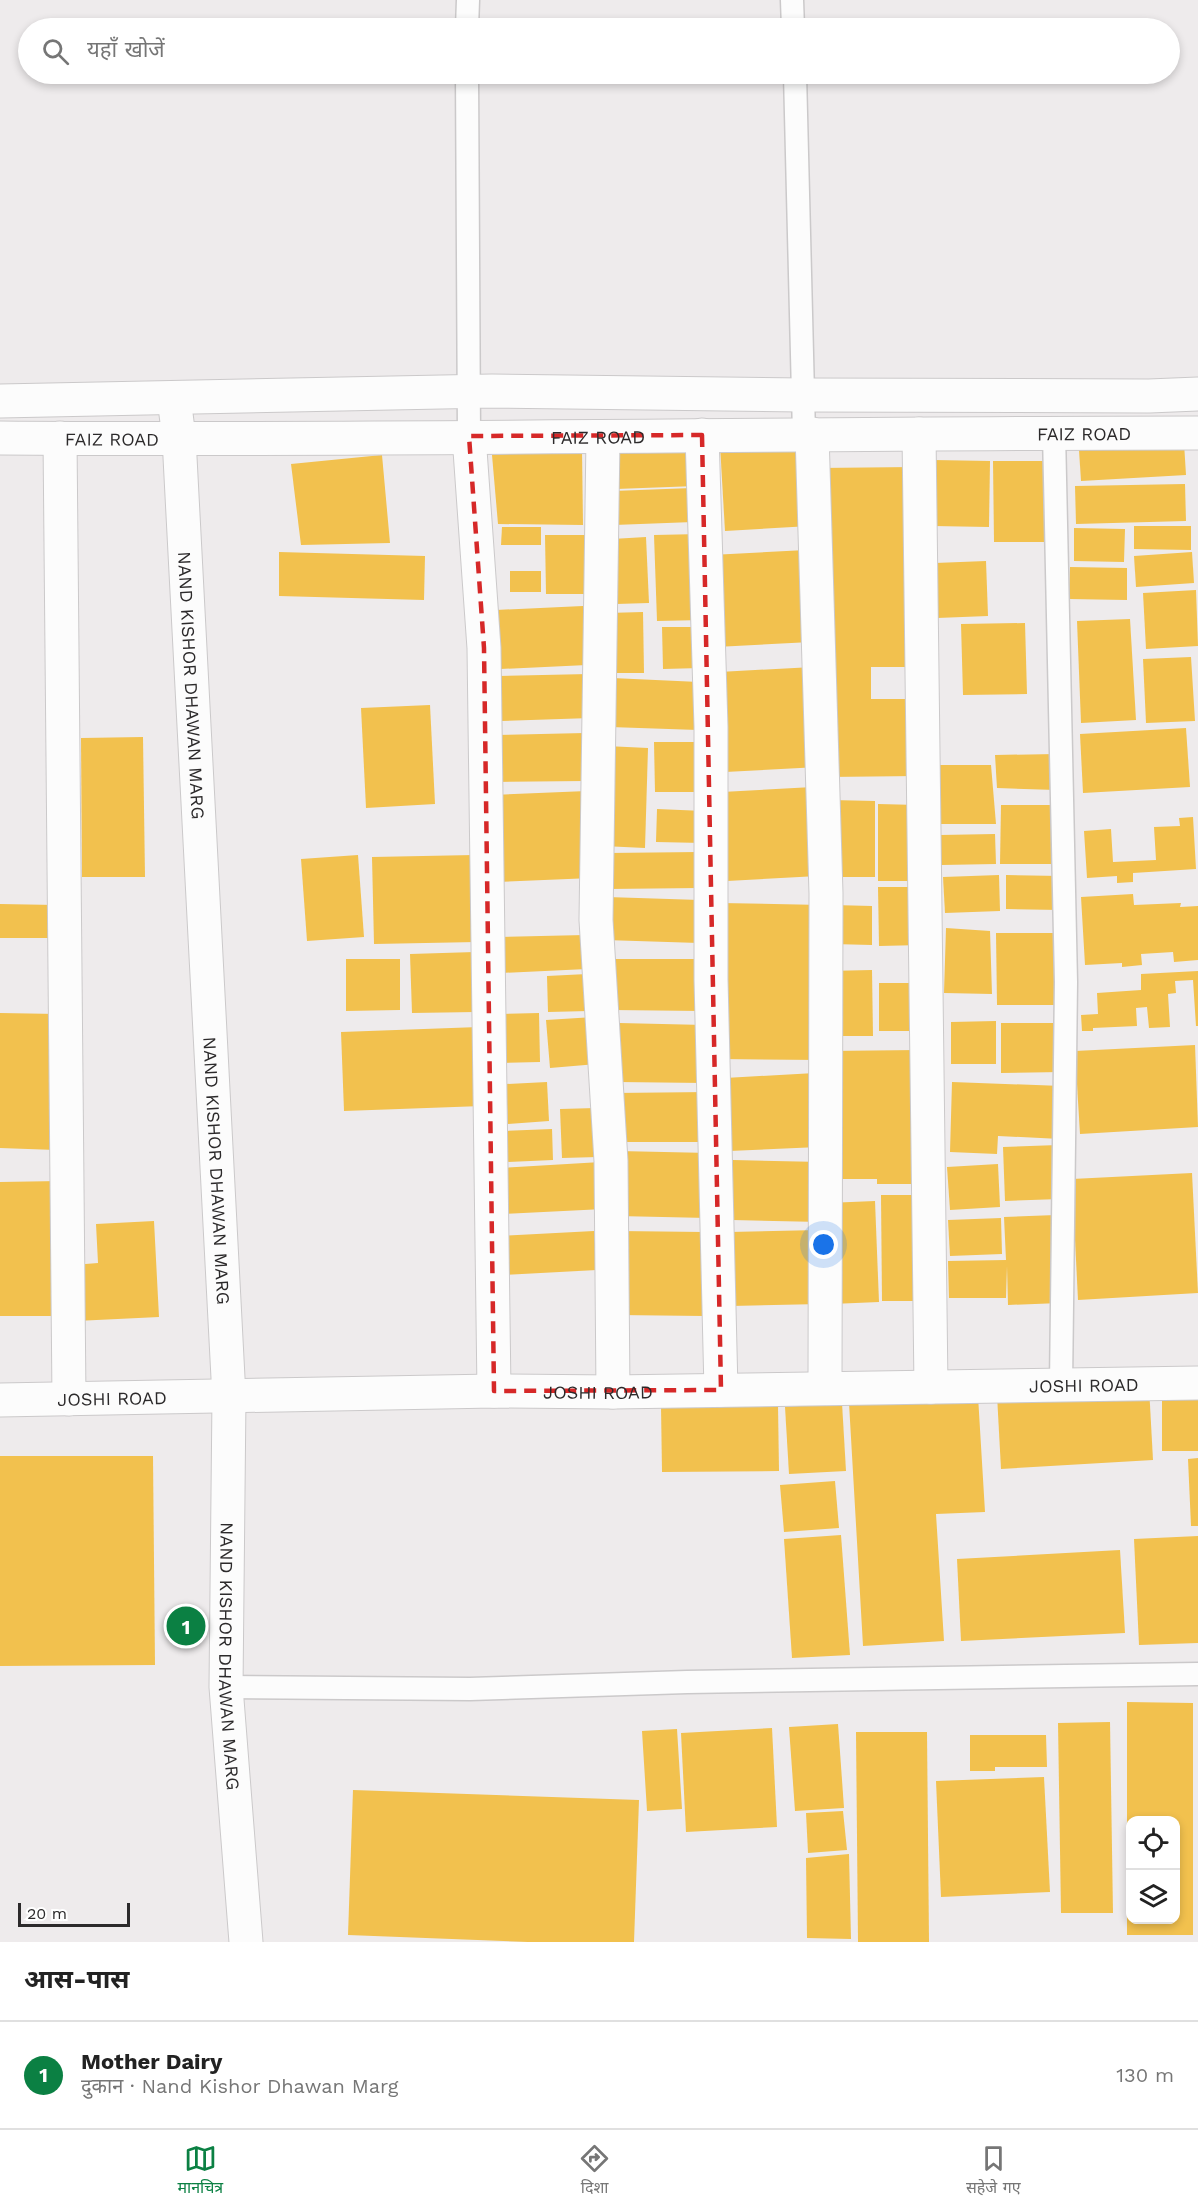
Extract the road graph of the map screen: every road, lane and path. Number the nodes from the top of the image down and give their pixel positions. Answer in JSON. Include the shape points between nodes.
{"nodes":[{"id":1,"x":468,"y":0,"type":"edge"},
{"id":2,"x":792,"y":0,"type":"edge"},
{"id":3,"x":467,"y":18,"type":"edge"},
{"id":4,"x":793,"y":18,"type":"edge"},
{"id":5,"x":467,"y":84,"type":"edge"},
{"id":6,"x":795,"y":84,"type":"edge"},
{"id":7,"x":469,"y":391,"type":"junction"},
{"id":8,"x":1198,"y":394,"type":"edge"},
{"id":9,"x":802,"y":395,"type":"junction"},
{"id":10,"x":174,"y":398,"type":"junction"},
{"id":11,"x":0,"y":401,"type":"edge"},
{"id":12,"x":1054,"y":433,"type":"junction"},
{"id":13,"x":1198,"y":433,"type":"edge"},
{"id":14,"x":808,"y":434,"type":"junction"},
{"id":15,"x":919,"y":434,"type":"junction"},
{"id":16,"x":702,"y":435,"type":"junction"},
{"id":17,"x":469,"y":436,"type":"junction"},
{"id":18,"x":0,"y":438,"type":"edge"},
{"id":19,"x":60,"y":438,"type":"junction"},
{"id":20,"x":179,"y":438,"type":"junction"},
{"id":21,"x":603,"y":438,"type":"junction"},
{"id":22,"x":1198,"y":1383,"type":"edge"},
{"id":23,"x":1061,"y":1385,"type":"junction"},
{"id":24,"x":931,"y":1386,"type":"junction"},
{"id":25,"x":825,"y":1388,"type":"junction"},
{"id":26,"x":721,"y":1390,"type":"junction"},
{"id":27,"x":494,"y":1391,"type":"junction"},
{"id":28,"x":613,"y":1392,"type":"junction"},
{"id":29,"x":229,"y":1397,"type":"junction"},
{"id":30,"x":69,"y":1399,"type":"junction"},
{"id":31,"x":0,"y":1400,"type":"edge"},
{"id":32,"x":1198,"y":1674,"type":"edge"},
{"id":33,"x":226,"y":1687,"type":"junction"},
{"id":34,"x":246,"y":1942,"type":"edge"}],
"edges":[{"from":1,"to":3,"type":"lane"},
{"from":2,"to":4,"type":"lane"},
{"from":5,"to":7,"type":"lane"},
{"from":6,"to":9,"type":"lane"},
{"from":7,"to":9,"type":"street"},
{"from":7,"to":10,"type":"street"},
{"from":7,"to":17,"type":"lane"},
{"from":8,"to":9,"type":"street"},
{"from":9,"to":14,"type":"lane"},
{"from":10,"to":11,"type":"street"},
{"from":10,"to":20,"type":"street","name":"NAND KISHOR DHAWAN MARG"},
{"from":12,"to":13,"type":"street","name":"FAIZ ROAD"},
{"from":12,"to":15,"type":"street","name":"FAIZ ROAD"},
{"from":12,"to":23,"type":"lane","via":[[1066,982]]},
{"from":14,"to":15,"type":"street","name":"FAIZ ROAD"},
{"from":14,"to":16,"type":"street","name":"FAIZ ROAD"},
{"from":14,"to":25,"type":"street","via":[[826,893]]},
{"from":15,"to":24,"type":"street"},
{"from":16,"to":21,"type":"street","name":"FAIZ ROAD"},
{"from":16,"to":26,"type":"street","via":[[711,727],[711,979]]},
{"from":17,"to":20,"type":"street","name":"FAIZ ROAD"},
{"from":17,"to":21,"type":"street","name":"FAIZ ROAD"},
{"from":17,"to":27,"type":"street","via":[[484,648]]},
{"from":18,"to":19,"type":"street","name":"FAIZ ROAD"},
{"from":19,"to":20,"type":"street","name":"FAIZ ROAD"},
{"from":19,"to":30,"type":"street"},
{"from":20,"to":29,"type":"street","name":"NAND KISHOR DHAWAN MARG"},
{"from":21,"to":28,"type":"street","via":[[596,920],[610,1161]]},
{"from":22,"to":23,"type":"street","name":"JOSHI ROAD"},
{"from":23,"to":24,"type":"street","name":"JOSHI ROAD"},
{"from":24,"to":25,"type":"street","name":"JOSHI ROAD"},
{"from":25,"to":26,"type":"street","name":"JOSHI ROAD"},
{"from":26,"to":28,"type":"street","name":"JOSHI ROAD"},
{"from":27,"to":28,"type":"street","name":"JOSHI ROAD"},
{"from":27,"to":29,"type":"street","name":"JOSHI ROAD"},
{"from":29,"to":30,"type":"street","name":"JOSHI ROAD"},
{"from":29,"to":33,"type":"street","name":"NAND KISHOR DHAWAN MARG"},
{"from":30,"to":31,"type":"street","name":"JOSHI ROAD"},
{"from":32,"to":33,"type":"lane","via":[[459,1689]]},
{"from":33,"to":34,"type":"street","name":"NAND KISHOR DHAWAN MARG"}]}
